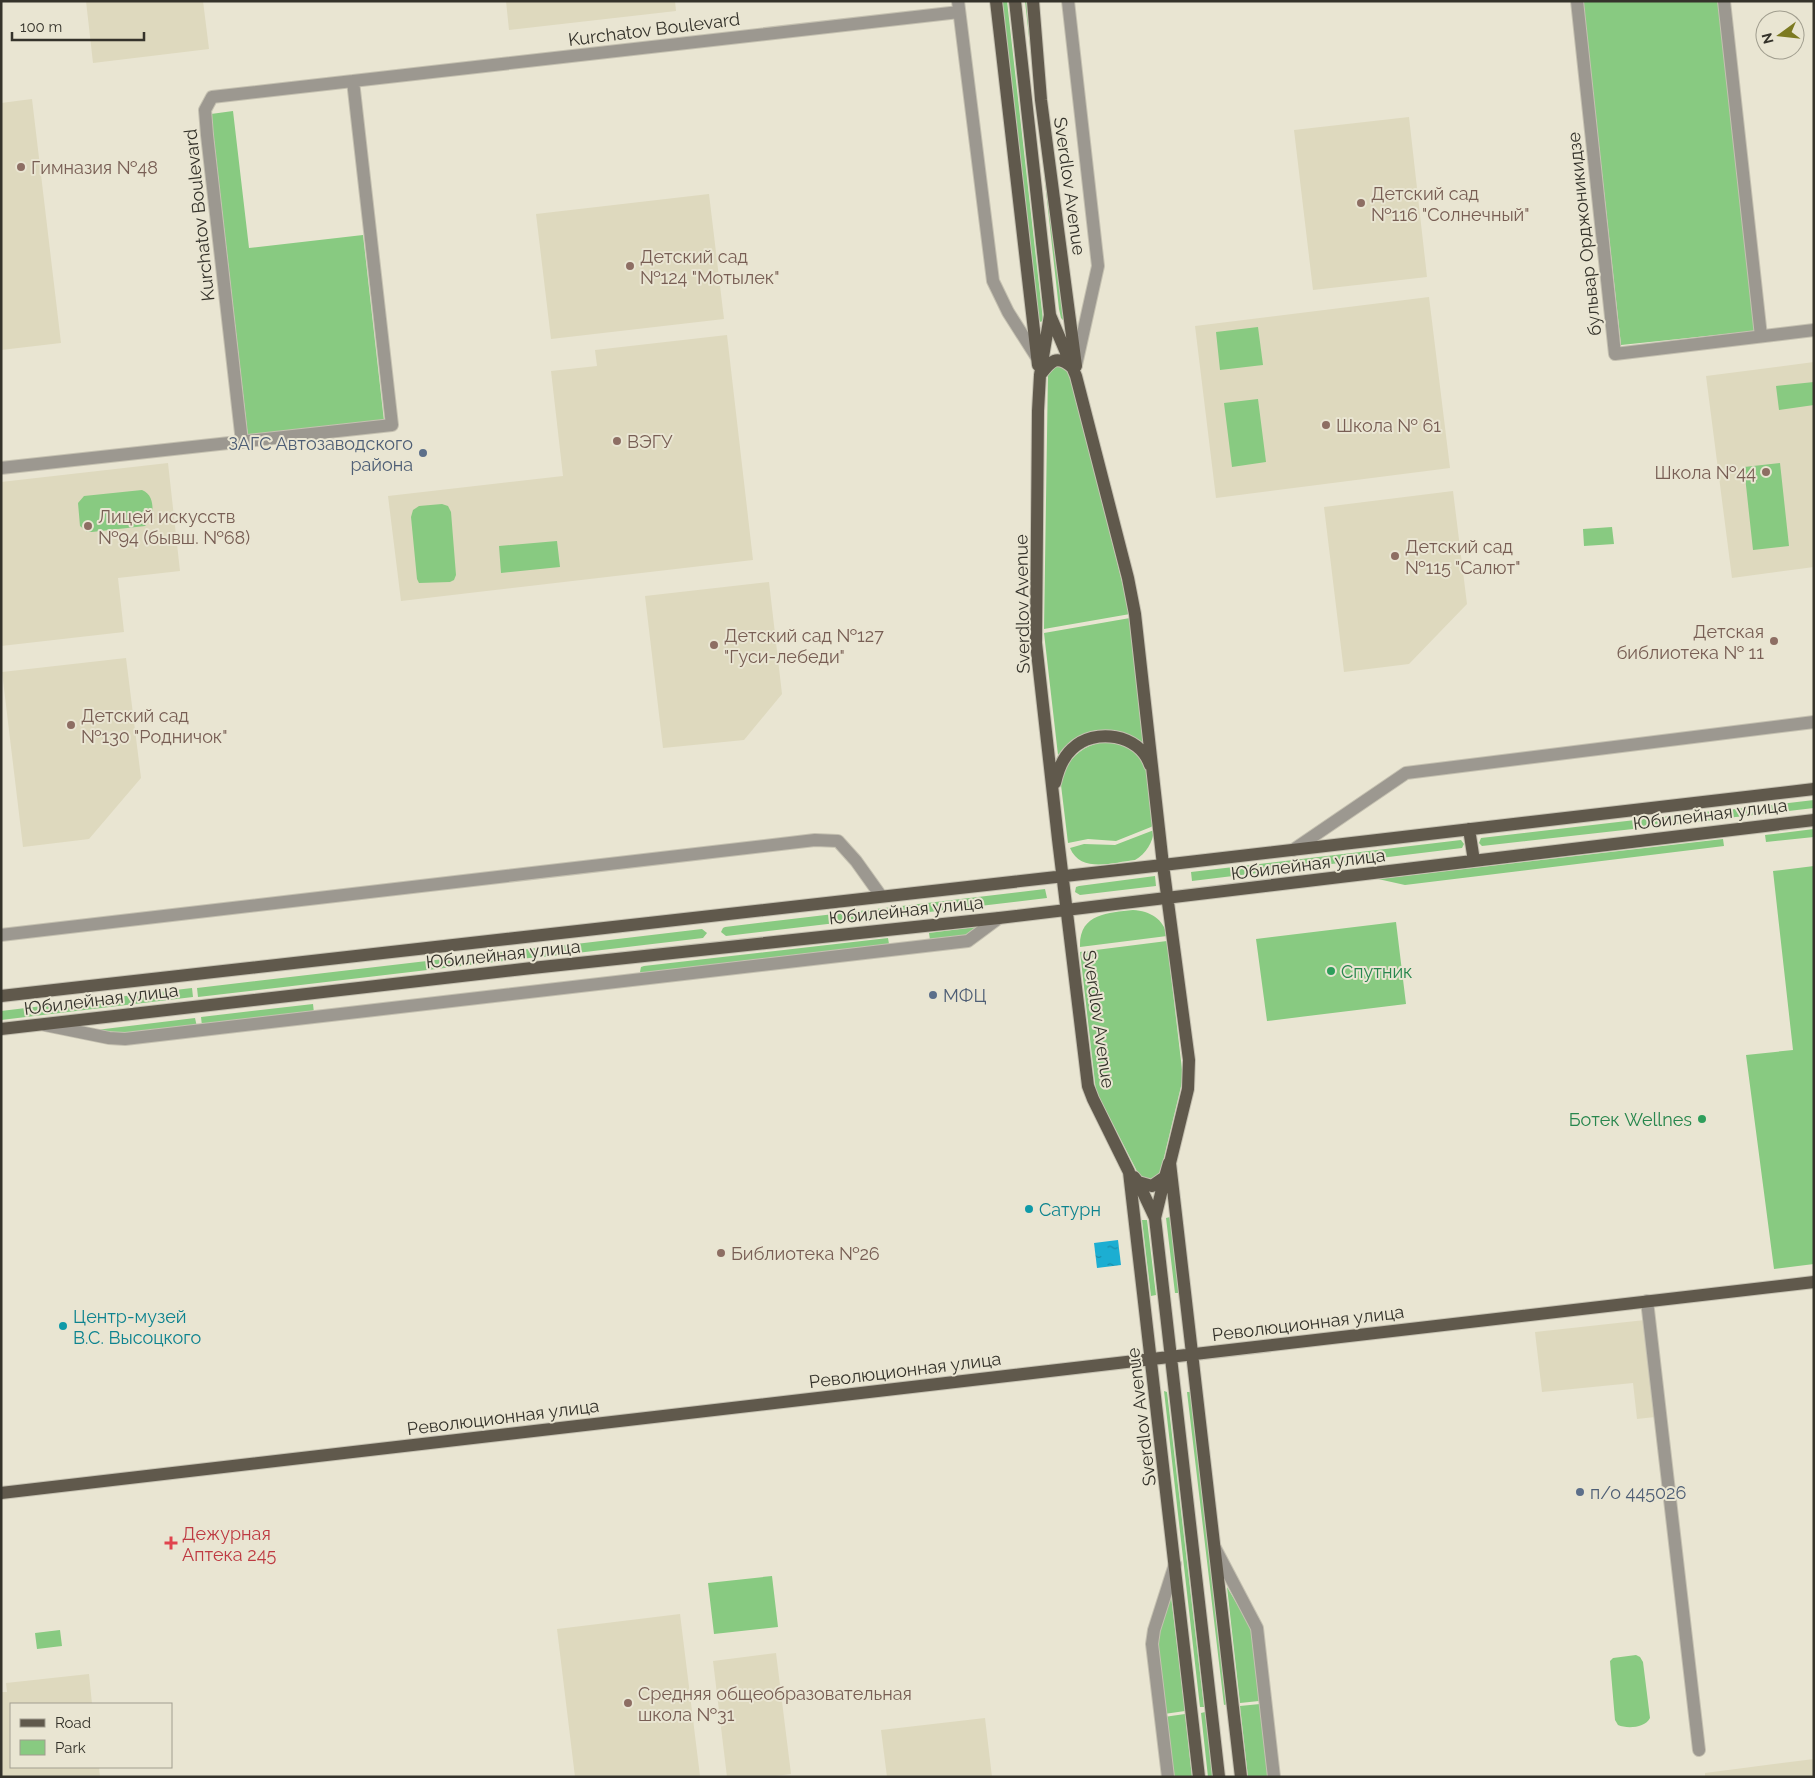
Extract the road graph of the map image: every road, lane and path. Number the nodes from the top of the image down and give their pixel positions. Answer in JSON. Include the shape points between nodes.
{"nodes":[{"id":1,"x":996,"y":1,"type":"edge"},
{"id":2,"x":1015,"y":1,"type":"edge"},
{"id":3,"x":1033,"y":1,"type":"edge"},
{"id":4,"x":1068,"y":1,"type":"edge"},
{"id":5,"x":1576,"y":1,"type":"edge"},
{"id":6,"x":1724,"y":1,"type":"edge"},
{"id":7,"x":959,"y":6,"type":"edge"},
{"id":8,"x":353,"y":81,"type":"junction"},
{"id":9,"x":1050,"y":315,"type":"junction"},
{"id":10,"x":1814,"y":330,"type":"edge"},
{"id":11,"x":1761,"y":336,"type":"junction"},
{"id":12,"x":1036,"y":356,"type":"junction"},
{"id":13,"x":1075,"y":370,"type":"junction"},
{"id":14,"x":1040,"y":375,"type":"junction"},
{"id":15,"x":242,"y":442,"type":"junction"},
{"id":16,"x":1,"y":468,"type":"edge"},
{"id":17,"x":1814,"y":722,"type":"edge"},
{"id":18,"x":1153,"y":772,"type":"junction"},
{"id":19,"x":1814,"y":789,"type":"edge"},
{"id":20,"x":1053,"y":791,"type":"junction"},
{"id":21,"x":1814,"y":820,"type":"edge"},
{"id":22,"x":1469,"y":829,"type":"junction"},
{"id":23,"x":1292,"y":850,"type":"junction"},
{"id":24,"x":1474,"y":861,"type":"junction"},
{"id":25,"x":1163,"y":865,"type":"junction"},
{"id":26,"x":1062,"y":876,"type":"junction"},
{"id":27,"x":882,"y":896,"type":"junction"},
{"id":28,"x":1168,"y":898,"type":"junction"},
{"id":29,"x":1066,"y":910,"type":"junction"},
{"id":30,"x":998,"y":918,"type":"junction"},
{"id":31,"x":1,"y":935,"type":"edge"},
{"id":32,"x":1,"y":996,"type":"edge"},
{"id":33,"x":40,"y":1024,"type":"junction"},
{"id":34,"x":1,"y":1029,"type":"edge"},
{"id":35,"x":1170,"y":1163,"type":"junction"},
{"id":36,"x":1134,"y":1177,"type":"junction"},
{"id":37,"x":1165,"y":1177,"type":"junction"},
{"id":38,"x":1155,"y":1218,"type":"junction"},
{"id":39,"x":1814,"y":1282,"type":"edge"},
{"id":40,"x":1647,"y":1301,"type":"junction"},
{"id":41,"x":1192,"y":1354,"type":"junction"},
{"id":42,"x":1171,"y":1357,"type":"junction"},
{"id":43,"x":1152,"y":1359,"type":"junction"},
{"id":44,"x":1,"y":1493,"type":"edge"},
{"id":45,"x":1215,"y":1548,"type":"junction"},
{"id":46,"x":1175,"y":1564,"type":"junction"},
{"id":47,"x":1699,"y":1750,"type":"dead end"},
{"id":48,"x":1168,"y":1777,"type":"edge"},
{"id":49,"x":1199,"y":1777,"type":"edge"},
{"id":50,"x":1219,"y":1777,"type":"edge"},
{"id":51,"x":1241,"y":1777,"type":"edge"},
{"id":52,"x":1274,"y":1777,"type":"edge"}],
"edges":[{"from":1,"to":12,"type":"main road","name":"Sverdlov Avenue"},
{"from":2,"to":9,"type":"main road","name":"Sverdlov Avenue"},
{"from":3,"to":13,"type":"main road","name":"Sverdlov Avenue","via":[[1041,100]]},
{"from":4,"to":13,"type":"street","via":[[1098,266]]},
{"from":5,"to":11,"type":"street","name":"бульвар Орджоникидзе","via":[[1615,354]]},
{"from":6,"to":11,"type":"street"},
{"from":7,"to":8,"type":"street","name":"Kurchatov Boulevard"},
{"from":7,"to":12,"type":"street","via":[[993,281]]},
{"from":8,"to":15,"type":"street","name":"Kurchatov Boulevard","via":[[212,97],[205,110]]},
{"from":8,"to":15,"type":"street","via":[[392,426]]},
{"from":9,"to":13,"type":"main road","name":"Sverdlov Avenue"},
{"from":9,"to":14,"type":"main road","name":"Sverdlov Avenue"},
{"from":10,"to":11,"type":"street","name":"бульвар Орджоникидзе"},
{"from":12,"to":14,"type":"main road","name":"Sverdlov Avenue"},
{"from":13,"to":14,"type":"main road","via":[[1064,360],[1056,360],[1050,362]]},
{"from":13,"to":18,"type":"main road","name":"Sverdlov Avenue","via":[[1131,596]]},
{"from":14,"to":20,"type":"main road","name":"Sverdlov Avenue","via":[[1036,642]]},
{"from":15,"to":16,"type":"street"},
{"from":17,"to":23,"type":"street","via":[[1406,773]]},
{"from":18,"to":20,"type":"main road","via":[[1145,753],[1135,745],[1110,736],[1096,737],[1073,748],[1064,759]]},
{"from":18,"to":25,"type":"main road","name":"Sverdlov Avenue"},
{"from":19,"to":22,"type":"main road","name":"Юбилейная улица"},
{"from":20,"to":26,"type":"main road","name":"Sverdlov Avenue"},
{"from":21,"to":24,"type":"main road","name":"Юбилейная улица"},
{"from":22,"to":23,"type":"main road","name":"Юбилейная улица"},
{"from":22,"to":24,"type":"main road"},
{"from":23,"to":25,"type":"main road","name":"Юбилейная улица"},
{"from":24,"to":28,"type":"main road","name":"Юбилейная улица"},
{"from":25,"to":26,"type":"main road","name":"Юбилейная улица"},
{"from":25,"to":28,"type":"main road","name":"Sverdlov Avenue"},
{"from":26,"to":27,"type":"main road","name":"Юбилейная улица"},
{"from":26,"to":29,"type":"main road","name":"Sverdlov Avenue"},
{"from":27,"to":31,"type":"street","via":[[838,841],[815,840]]},
{"from":27,"to":32,"type":"main road","name":"Юбилейная улица"},
{"from":28,"to":29,"type":"main road","name":"Юбилейная улица"},
{"from":28,"to":35,"type":"main road","name":"Sverdlov Avenue","via":[[1190,1075]]},
{"from":29,"to":30,"type":"main road","name":"Юбилейная улица"},
{"from":29,"to":36,"type":"main road","name":"Sverdlov Avenue","via":[[1088,1086]]},
{"from":30,"to":33,"type":"main road","name":"Юбилейная улица"},
{"from":30,"to":33,"type":"street","via":[[968,941],[125,1039]]},
{"from":33,"to":34,"type":"main road","name":"Юбилейная улица"},
{"from":35,"to":37,"type":"main road","name":"Sverdlov Avenue"},
{"from":35,"to":41,"type":"main road","name":"Sverdlov Avenue"},
{"from":36,"to":37,"type":"main road","via":[[1152,1186]]},
{"from":36,"to":38,"type":"main road","name":"Sverdlov Avenue"},
{"from":36,"to":43,"type":"main road","name":"Sverdlov Avenue"},
{"from":37,"to":38,"type":"main road","name":"Sverdlov Avenue"},
{"from":38,"to":42,"type":"main road","name":"Sverdlov Avenue"},
{"from":39,"to":40,"type":"main road","name":"Революционная улица"},
{"from":40,"to":41,"type":"main road","name":"Революционная улица"},
{"from":40,"to":47,"type":"street"},
{"from":41,"to":42,"type":"main road","name":"Революционная улица"},
{"from":41,"to":45,"type":"main road","name":"Sverdlov Avenue"},
{"from":42,"to":43,"type":"main road","name":"Революционная улица"},
{"from":42,"to":50,"type":"main road","name":"Sverdlov Avenue"},
{"from":43,"to":44,"type":"main road","name":"Революционная улица"},
{"from":43,"to":46,"type":"main road","name":"Sverdlov Avenue"},
{"from":45,"to":51,"type":"main road","name":"Sverdlov Avenue"},
{"from":45,"to":52,"type":"street","via":[[1257,1628]]},
{"from":46,"to":48,"type":"street","via":[[1152,1644]]},
{"from":46,"to":49,"type":"main road","name":"Sverdlov Avenue"}]}
